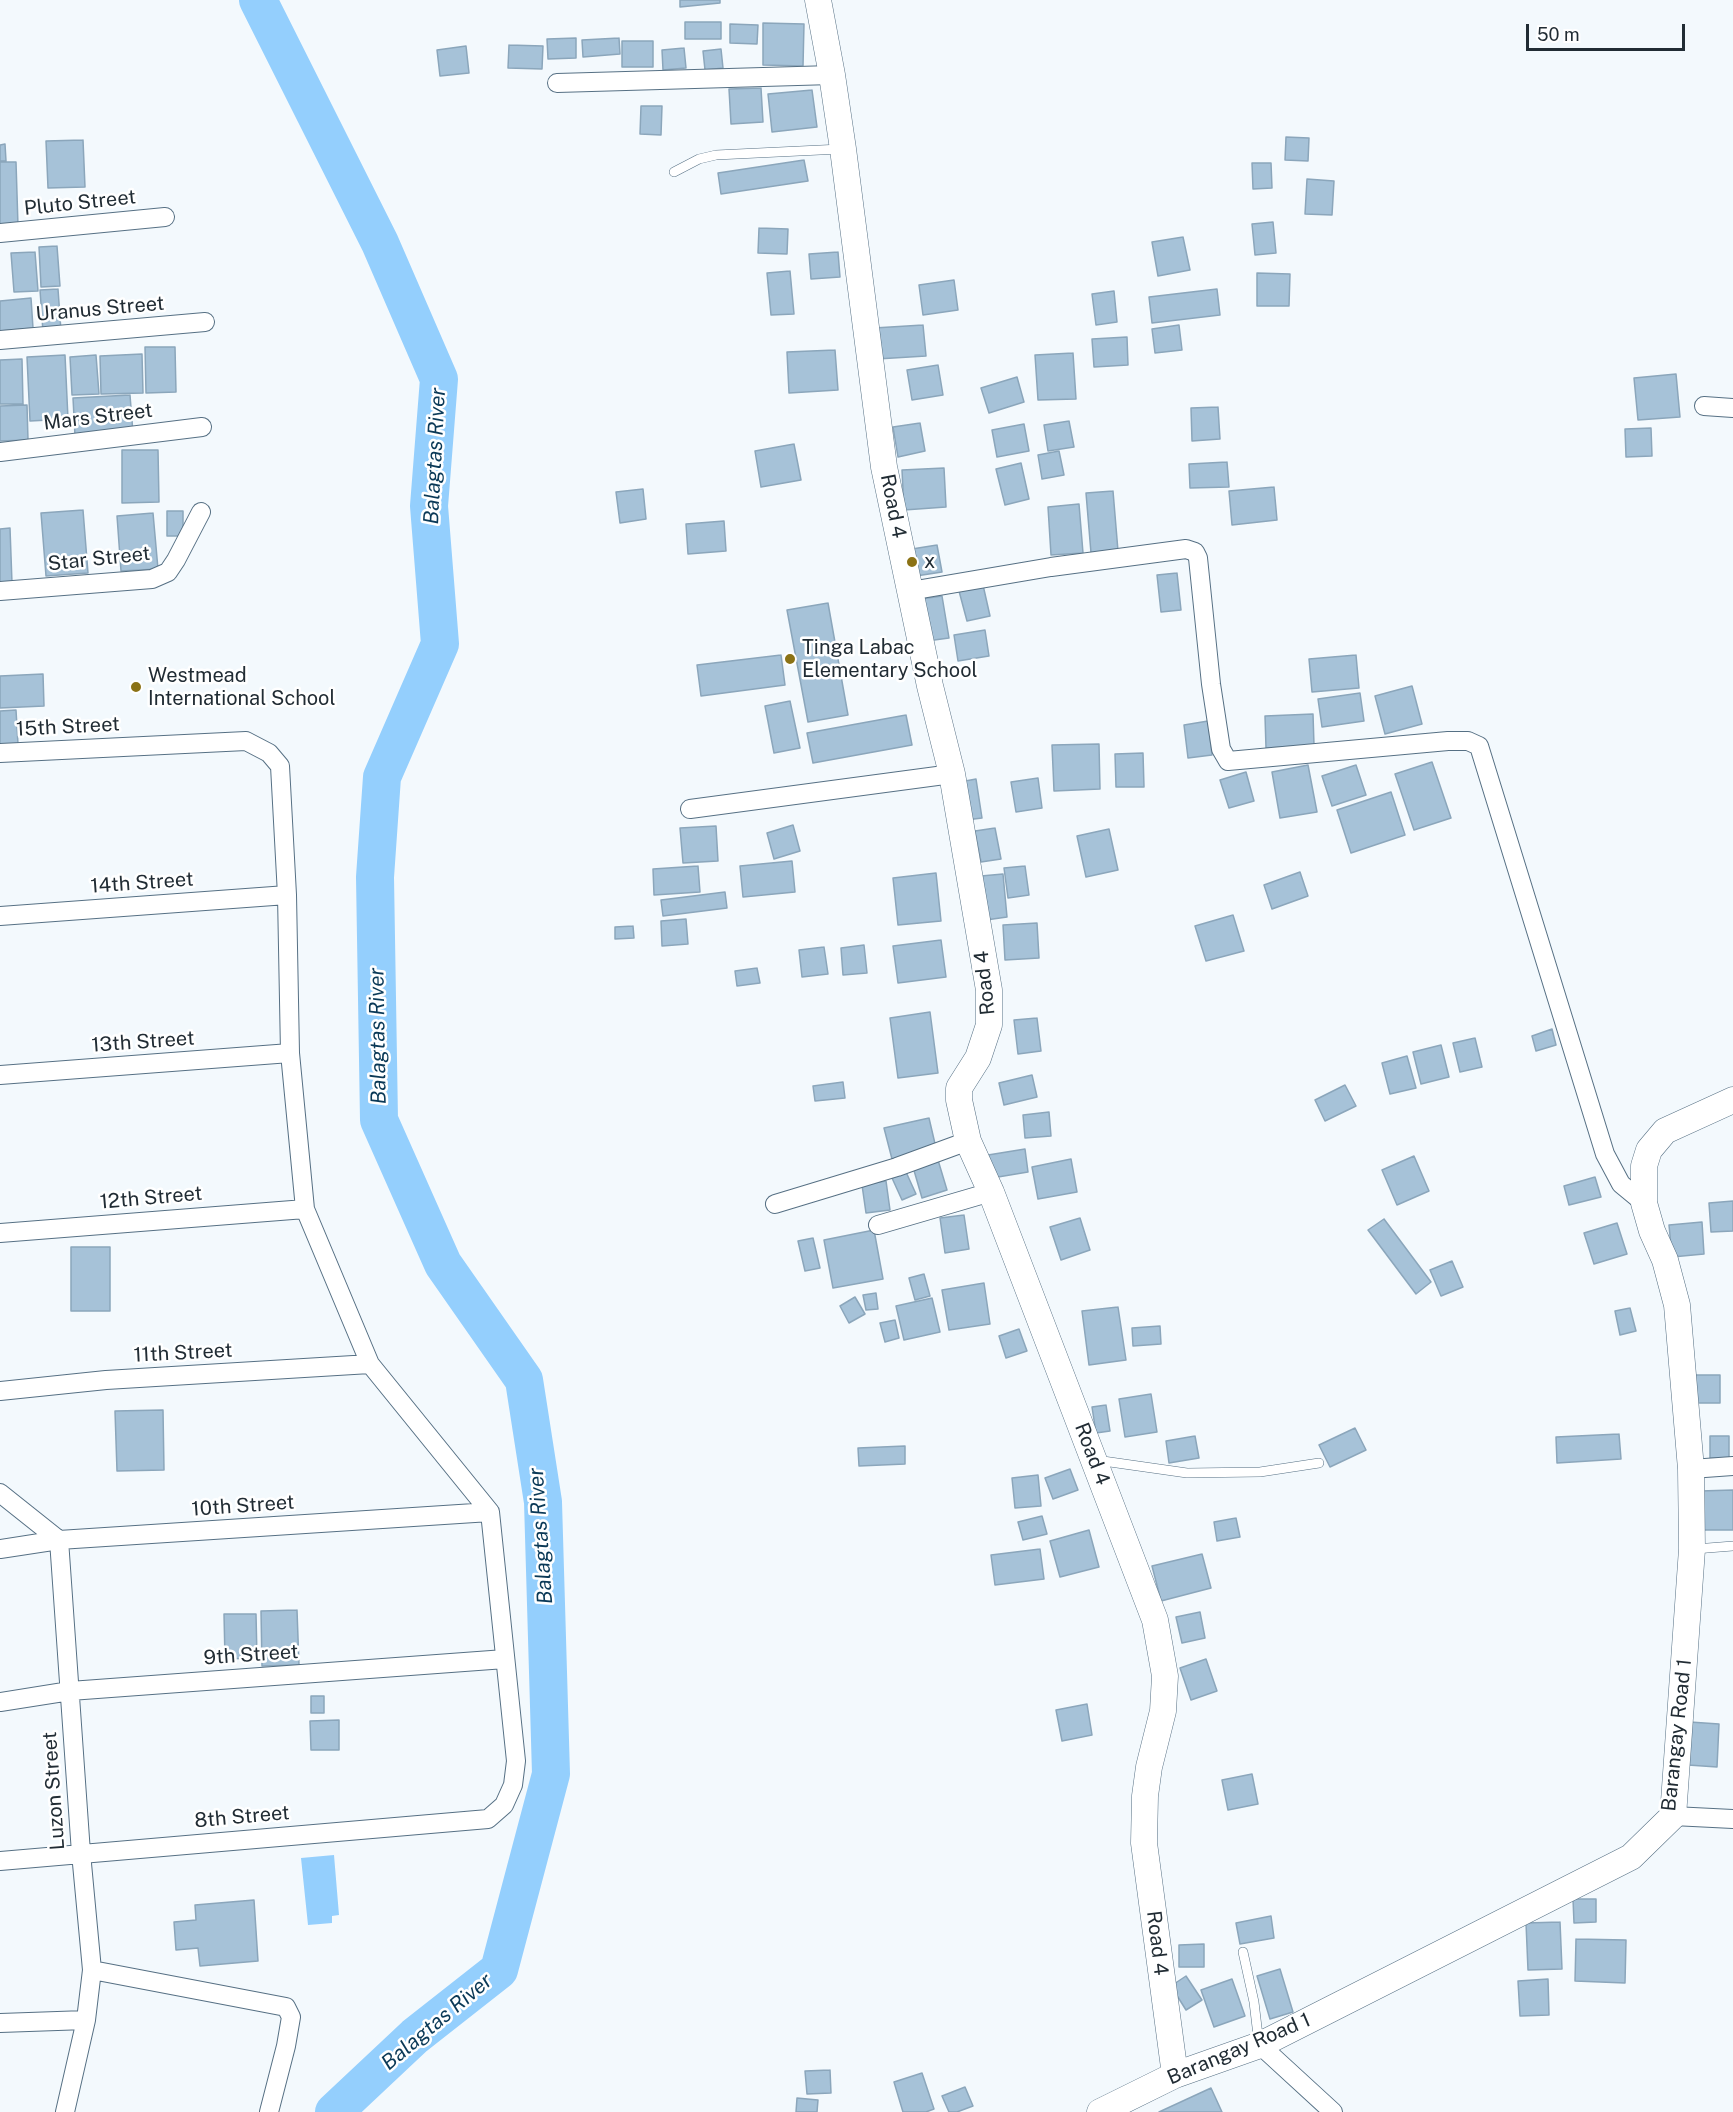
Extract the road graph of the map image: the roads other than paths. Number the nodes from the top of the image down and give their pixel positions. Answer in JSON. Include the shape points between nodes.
{"nodes":[{"id":1,"x":818,"y":0,"type":"edge"},
{"id":2,"x":832,"y":75,"type":"junction"},
{"id":3,"x":557,"y":83,"type":"dead end"},
{"id":4,"x":843,"y":149,"type":"junction"},
{"id":5,"x":674,"y":172,"type":"dead end"},
{"id":6,"x":165,"y":217,"type":"dead end"},
{"id":7,"x":0,"y":233,"type":"edge"},
{"id":8,"x":205,"y":322,"type":"dead end"},
{"id":9,"x":0,"y":340,"type":"edge"},
{"id":10,"x":1704,"y":406,"type":"dead end"},
{"id":11,"x":1733,"y":408,"type":"edge"},
{"id":12,"x":202,"y":428,"type":"dead end"},
{"id":13,"x":0,"y":452,"type":"edge"},
{"id":14,"x":201,"y":512,"type":"dead end"},
{"id":15,"x":0,"y":591,"type":"edge"},
{"id":16,"x":910,"y":591,"type":"junction"},
{"id":17,"x":0,"y":753,"type":"edge"},
{"id":18,"x":952,"y":774,"type":"junction"},
{"id":19,"x":690,"y":809,"type":"dead end"},
{"id":20,"x":287,"y":895,"type":"junction"},
{"id":21,"x":0,"y":916,"type":"edge"},
{"id":22,"x":290,"y":1053,"type":"junction"},
{"id":23,"x":0,"y":1075,"type":"edge"},
{"id":24,"x":1733,"y":1100,"type":"edge"},
{"id":25,"x":968,"y":1140,"type":"junction"},
{"id":26,"x":991,"y":1192,"type":"junction"},
{"id":27,"x":1644,"y":1203,"type":"junction"},
{"id":28,"x":775,"y":1204,"type":"dead end"},
{"id":29,"x":305,"y":1209,"type":"junction"},
{"id":30,"x":878,"y":1225,"type":"dead end"},
{"id":31,"x":0,"y":1233,"type":"edge"},
{"id":32,"x":370,"y":1364,"type":"junction"},
{"id":33,"x":0,"y":1391,"type":"edge"},
{"id":34,"x":1094,"y":1460,"type":"junction"},
{"id":35,"x":1319,"y":1463,"type":"dead end"},
{"id":36,"x":1733,"y":1466,"type":"edge"},
{"id":37,"x":1691,"y":1469,"type":"junction"},
{"id":38,"x":0,"y":1493,"type":"edge"},
{"id":39,"x":490,"y":1512,"type":"junction"},
{"id":40,"x":59,"y":1540,"type":"junction"},
{"id":41,"x":1733,"y":1546,"type":"edge"},
{"id":42,"x":0,"y":1549,"type":"edge"},
{"id":43,"x":1692,"y":1549,"type":"junction"},
{"id":44,"x":506,"y":1659,"type":"junction"},
{"id":45,"x":70,"y":1691,"type":"junction"},
{"id":46,"x":0,"y":1702,"type":"edge"},
{"id":47,"x":1673,"y":1816,"type":"junction"},
{"id":48,"x":1733,"y":1819,"type":"edge"},
{"id":49,"x":81,"y":1853,"type":"junction"},
{"id":50,"x":0,"y":1861,"type":"edge"},
{"id":51,"x":1243,"y":1952,"type":"dead end"},
{"id":52,"x":92,"y":1970,"type":"junction"},
{"id":53,"x":86,"y":2020,"type":"junction"},
{"id":54,"x":0,"y":2023,"type":"edge"},
{"id":55,"x":1260,"y":2045,"type":"junction"},
{"id":56,"x":1175,"y":2075,"type":"junction"},
{"id":57,"x":65,"y":2112,"type":"edge"},
{"id":58,"x":269,"y":2112,"type":"edge"},
{"id":59,"x":1100,"y":2112,"type":"edge"},
{"id":60,"x":1333,"y":2112,"type":"edge"}],
"edges":[{"from":1,"to":2,"type":"street","name":"Road 4"},
{"from":2,"to":3,"type":"street"},
{"from":2,"to":4,"type":"street","name":"Road 4"},
{"from":4,"to":5,"type":"lane","via":[[716,155]]},
{"from":4,"to":16,"type":"street","name":"Road 4","via":[[884,467]]},
{"from":6,"to":7,"type":"street","name":"Pluto Street"},
{"from":8,"to":9,"type":"street","name":"Uranus Street"},
{"from":10,"to":11,"type":"street"},
{"from":12,"to":13,"type":"street","name":"Mars Street"},
{"from":14,"to":15,"type":"street","name":"Star Street","via":[[168,572],[152,579]]},
{"from":16,"to":18,"type":"street","name":"Road 4"},
{"from":16,"to":27,"type":"street","via":[[1186,549],[1198,558],[1211,684],[1221,749],[1228,761],[1448,741],[1468,741],[1479,746],[1605,1154],[1621,1184]]},
{"from":17,"to":20,"type":"street","name":"15th Street","via":[[246,741],[269,753],[280,766]]},
{"from":18,"to":19,"type":"street"},
{"from":18,"to":25,"type":"street","name":"Road 4","via":[[989,990],[989,1025],[978,1058],[959,1088]]},
{"from":20,"to":21,"type":"street","name":"14th Street"},
{"from":20,"to":22,"type":"street"},
{"from":22,"to":23,"type":"street","name":"13th Street"},
{"from":22,"to":29,"type":"street"},
{"from":24,"to":27,"type":"street","name":"Barangay Road 1","via":[[1659,1137],[1644,1166]]},
{"from":25,"to":26,"type":"street","name":"Road 4"},
{"from":25,"to":28,"type":"street","via":[[897,1167]]},
{"from":26,"to":30,"type":"street"},
{"from":26,"to":34,"type":"street","name":"Road 4"},
{"from":27,"to":37,"type":"street","name":"Barangay Road 1","via":[[1677,1305]]},
{"from":29,"to":31,"type":"street","name":"12th Street"},
{"from":29,"to":32,"type":"street"},
{"from":32,"to":33,"type":"street","name":"11th Street","via":[[106,1380]]},
{"from":32,"to":39,"type":"street"},
{"from":34,"to":35,"type":"lane","via":[[1187,1473],[1260,1472]]},
{"from":34,"to":56,"type":"street","name":"Road 4","via":[[1155,1620],[1165,1676],[1163,1711],[1149,1767],[1144,1843]]},
{"from":36,"to":37,"type":"street"},
{"from":37,"to":43,"type":"street","name":"Barangay Road 1"},
{"from":38,"to":40,"type":"street"},
{"from":39,"to":40,"type":"street","name":"10th Street"},
{"from":39,"to":44,"type":"street"},
{"from":40,"to":42,"type":"street","name":"10th Street"},
{"from":40,"to":45,"type":"street","name":"Luzon Street"},
{"from":41,"to":43,"type":"lane"},
{"from":43,"to":47,"type":"street","name":"Barangay Road 1"},
{"from":44,"to":45,"type":"street","name":"9th Street"},
{"from":44,"to":49,"type":"street","name":"8th Street","via":[[516,1761],[513,1785],[504,1804],[488,1819]]},
{"from":45,"to":46,"type":"street","name":"9th Street"},
{"from":45,"to":49,"type":"street","name":"Luzon Street"},
{"from":47,"to":48,"type":"street"},
{"from":47,"to":55,"type":"street","name":"Barangay Road 1","via":[[1631,1857]]},
{"from":49,"to":50,"type":"street","name":"8th Street"},
{"from":49,"to":52,"type":"street","name":"Luzon Street"},
{"from":51,"to":55,"type":"lane"},
{"from":52,"to":53,"type":"street","name":"Luzon Street"},
{"from":52,"to":58,"type":"street","via":[[286,2007],[291,2018]]},
{"from":53,"to":54,"type":"street"},
{"from":53,"to":57,"type":"street","name":"Luzon Street"},
{"from":55,"to":56,"type":"street","name":"Barangay Road 1"},
{"from":55,"to":60,"type":"street"},
{"from":56,"to":59,"type":"street","name":"Barangay Road 1"}]}
